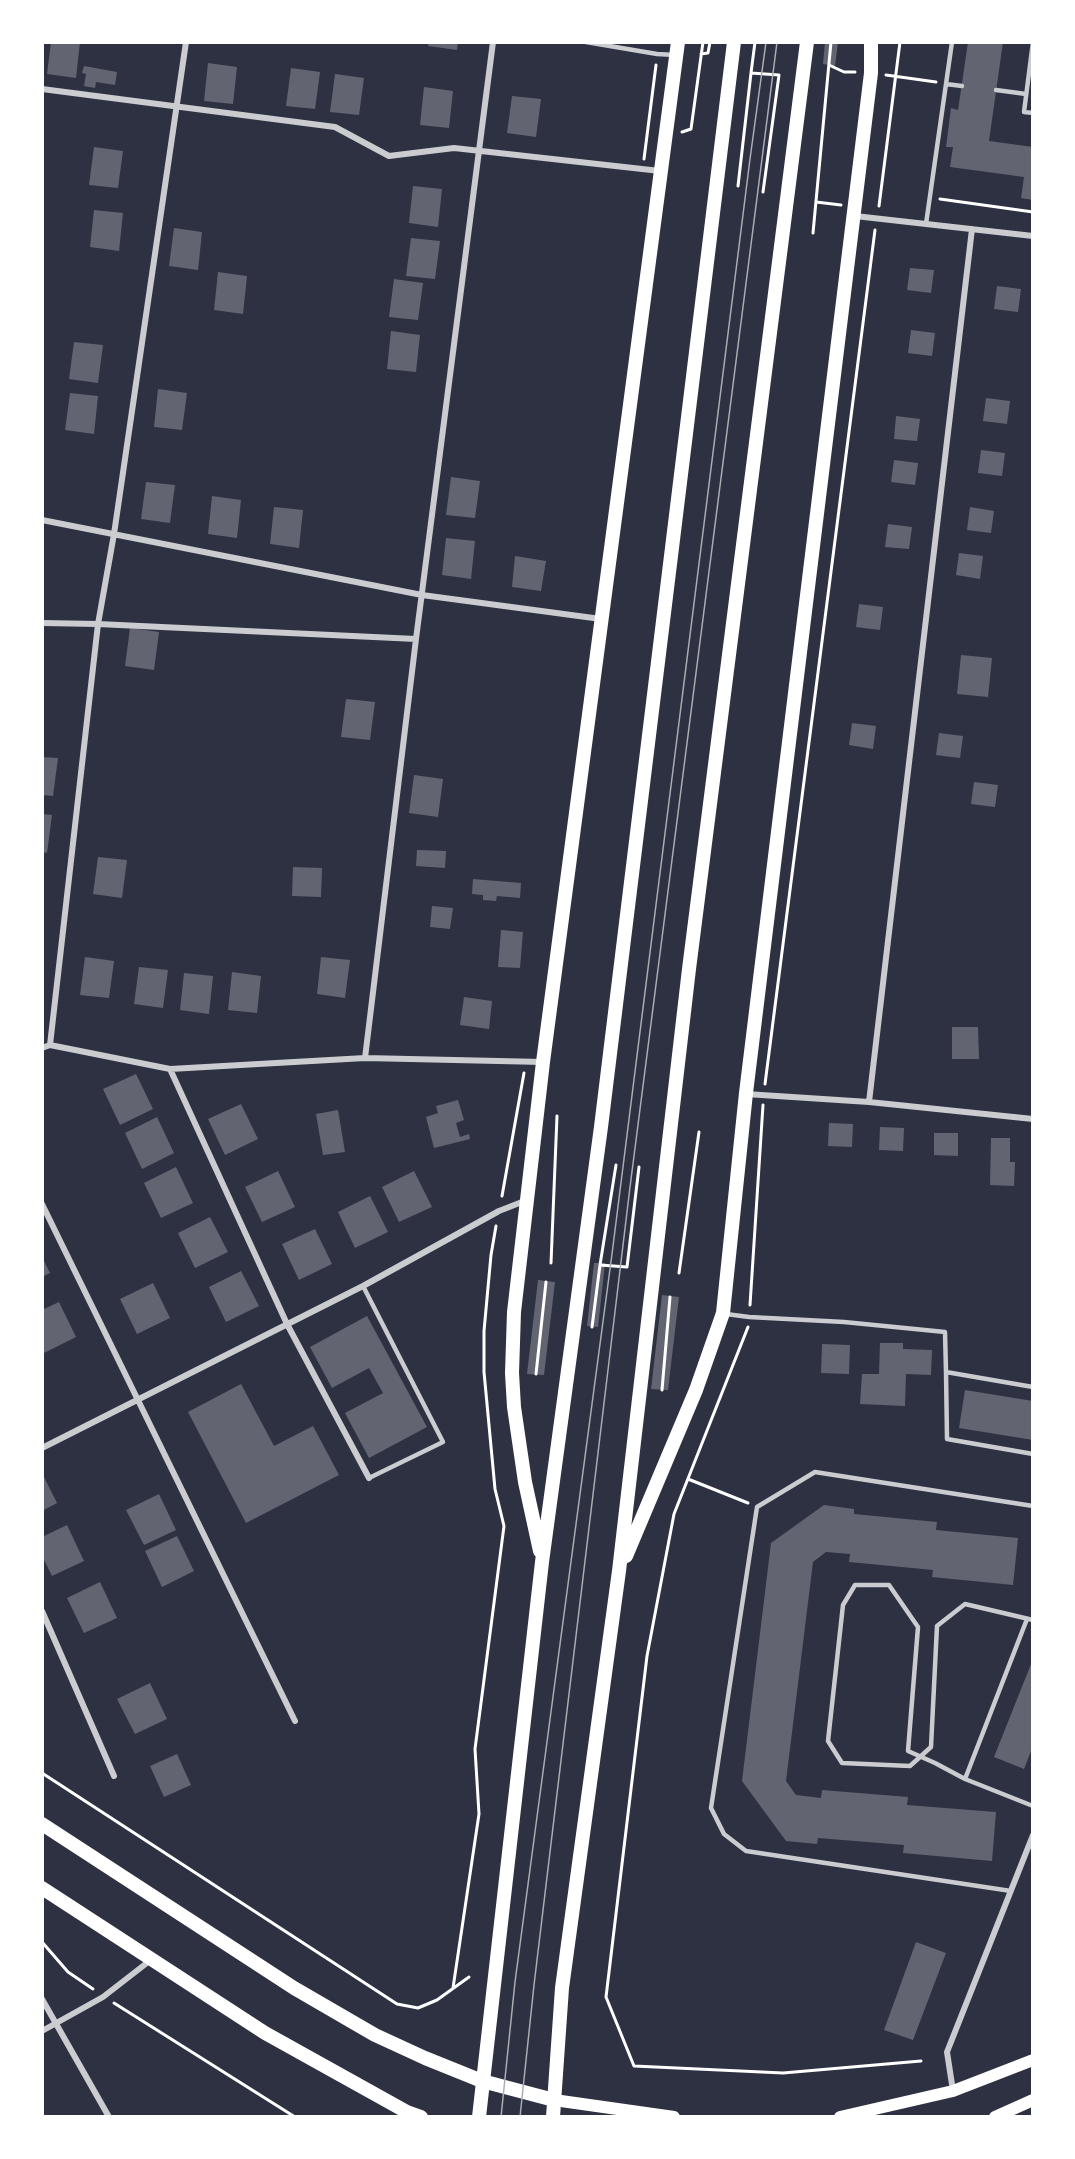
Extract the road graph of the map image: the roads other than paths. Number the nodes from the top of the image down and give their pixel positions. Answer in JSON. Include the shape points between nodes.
{"nodes":[{"id":1,"x":186,"y":42,"type":"edge"},
{"id":2,"x":493,"y":42,"type":"edge"},
{"id":3,"x":586,"y":42,"type":"edge"},
{"id":4,"x":734,"y":42,"type":"edge"},
{"id":5,"x":807,"y":42,"type":"edge"},
{"id":6,"x":871,"y":42,"type":"edge"},
{"id":7,"x":952,"y":42,"type":"edge"},
{"id":8,"x":1033,"y":42,"type":"edge"},
{"id":9,"x":677,"y":49,"type":"edge"},
{"id":10,"x":946,"y":84,"type":"junction"},
{"id":11,"x":962,"y":86,"type":"dead end"},
{"id":12,"x":42,"y":89,"type":"edge"},
{"id":13,"x":996,"y":90,"type":"dead end"},
{"id":14,"x":1026,"y":94,"type":"junction"},
{"id":15,"x":177,"y":106,"type":"junction"},
{"id":16,"x":1033,"y":113,"type":"edge"},
{"id":17,"x":478,"y":151,"type":"junction"},
{"id":18,"x":660,"y":171,"type":"junction"},
{"id":19,"x":853,"y":216,"type":"junction"},
{"id":20,"x":926,"y":224,"type":"junction"},
{"id":21,"x":972,"y":229,"type":"junction"},
{"id":22,"x":1033,"y":236,"type":"edge"},
{"id":23,"x":42,"y":520,"type":"edge"},
{"id":24,"x":114,"y":534,"type":"junction"},
{"id":25,"x":422,"y":595,"type":"junction"},
{"id":26,"x":601,"y":619,"type":"junction"},
{"id":27,"x":42,"y":623,"type":"edge"},
{"id":28,"x":99,"y":624,"type":"junction"},
{"id":29,"x":416,"y":639,"type":"junction"},
{"id":30,"x":50,"y":1045,"type":"junction"},
{"id":31,"x":42,"y":1048,"type":"edge"},
{"id":32,"x":365,"y":1058,"type":"junction"},
{"id":33,"x":543,"y":1062,"type":"junction"},
{"id":34,"x":170,"y":1069,"type":"junction"},
{"id":35,"x":746,"y":1094,"type":"junction"},
{"id":36,"x":869,"y":1102,"type":"junction"},
{"id":37,"x":1033,"y":1119,"type":"edge"},
{"id":38,"x":527,"y":1200,"type":"junction"},
{"id":39,"x":42,"y":1204,"type":"edge"},
{"id":40,"x":363,"y":1286,"type":"junction"},
{"id":41,"x":723,"y":1313,"type":"junction"},
{"id":42,"x":287,"y":1324,"type":"junction"},
{"id":43,"x":946,"y":1372,"type":"junction"},
{"id":44,"x":1033,"y":1387,"type":"edge"},
{"id":45,"x":137,"y":1400,"type":"junction"},
{"id":46,"x":42,"y":1448,"type":"edge"},
{"id":47,"x":1033,"y":1454,"type":"edge"},
{"id":48,"x":369,"y":1478,"type":"joint"},
{"id":49,"x":1033,"y":1506,"type":"edge"},
{"id":50,"x":542,"y":1562,"type":"junction"},
{"id":51,"x":619,"y":1571,"type":"junction"},
{"id":52,"x":42,"y":1611,"type":"edge"},
{"id":53,"x":1030,"y":1620,"type":"edge"},
{"id":54,"x":295,"y":1720,"type":"dead end"},
{"id":55,"x":114,"y":1776,"type":"dead end"},
{"id":56,"x":965,"y":1779,"type":"junction"},
{"id":57,"x":1033,"y":1806,"type":"edge"},
{"id":58,"x":42,"y":1824,"type":"edge"},
{"id":59,"x":1033,"y":1835,"type":"edge"},
{"id":60,"x":42,"y":1888,"type":"edge"},
{"id":61,"x":1011,"y":1891,"type":"junction"},
{"id":62,"x":152,"y":1959,"type":"junction"},
{"id":63,"x":42,"y":1999,"type":"edge"},
{"id":64,"x":57,"y":2023,"type":"junction"},
{"id":65,"x":42,"y":2031,"type":"edge"},
{"id":66,"x":1033,"y":2060,"type":"edge"},
{"id":67,"x":482,"y":2081,"type":"junction"},
{"id":68,"x":953,"y":2091,"type":"junction"},
{"id":69,"x":554,"y":2100,"type":"junction"},
{"id":70,"x":1033,"y":2100,"type":"edge"},
{"id":71,"x":109,"y":2117,"type":"edge"},
{"id":72,"x":421,"y":2117,"type":"edge"},
{"id":73,"x":479,"y":2117,"type":"edge"},
{"id":74,"x":553,"y":2117,"type":"edge"},
{"id":75,"x":674,"y":2117,"type":"edge"},
{"id":76,"x":840,"y":2117,"type":"edge"},
{"id":77,"x":995,"y":2117,"type":"edge"}],
"edges":[{"from":1,"to":15,"type":"street"},
{"from":2,"to":17,"type":"street"},
{"from":3,"to":9,"type":"lane","via":[[657,54]]},
{"from":4,"to":50,"type":"main road","via":[[604,1104]]},
{"from":5,"to":51,"type":"main road","via":[[688,969]]},
{"from":6,"to":19,"type":"main road","via":[[871,73]]},
{"from":7,"to":10,"type":"lane"},
{"from":8,"to":14,"type":"lane"},
{"from":9,"to":18,"type":"main road"},
{"from":10,"to":11,"type":"lane"},
{"from":10,"to":20,"type":"lane"},
{"from":12,"to":15,"type":"street"},
{"from":13,"to":14,"type":"lane"},
{"from":14,"to":16,"type":"lane","via":[[1024,112]]},
{"from":15,"to":17,"type":"street","via":[[335,127],[389,156],[454,148]]},
{"from":15,"to":24,"type":"street"},
{"from":17,"to":18,"type":"street"},
{"from":17,"to":25,"type":"street"},
{"from":18,"to":26,"type":"main road"},
{"from":19,"to":20,"type":"street"},
{"from":19,"to":35,"type":"main road"},
{"from":20,"to":21,"type":"street"},
{"from":21,"to":22,"type":"street"},
{"from":21,"to":36,"type":"street"},
{"from":23,"to":24,"type":"street"},
{"from":24,"to":25,"type":"street"},
{"from":24,"to":28,"type":"street"},
{"from":25,"to":26,"type":"street"},
{"from":25,"to":29,"type":"street"},
{"from":26,"to":33,"type":"main road"},
{"from":27,"to":28,"type":"street"},
{"from":28,"to":29,"type":"street"},
{"from":28,"to":30,"type":"street"},
{"from":29,"to":32,"type":"street"},
{"from":30,"to":31,"type":"street"},
{"from":30,"to":34,"type":"street"},
{"from":32,"to":33,"type":"street"},
{"from":32,"to":34,"type":"street"},
{"from":33,"to":38,"type":"main road"},
{"from":34,"to":42,"type":"street"},
{"from":35,"to":36,"type":"street"},
{"from":35,"to":41,"type":"main road"},
{"from":36,"to":37,"type":"street"},
{"from":38,"to":40,"type":"street","via":[[499,1211]]},
{"from":38,"to":50,"type":"main road","via":[[515,1301],[512,1373],[525,1482]]},
{"from":39,"to":45,"type":"street"},
{"from":40,"to":42,"type":"street"},
{"from":40,"to":48,"type":"lane","via":[[443,1442]]},
{"from":41,"to":43,"type":"lane","via":[[945,1332]]},
{"from":41,"to":51,"type":"main road","via":[[696,1390]]},
{"from":42,"to":45,"type":"street"},
{"from":42,"to":48,"type":"street"},
{"from":43,"to":44,"type":"lane"},
{"from":43,"to":47,"type":"lane","via":[[947,1439]]},
{"from":45,"to":46,"type":"street"},
{"from":45,"to":54,"type":"street"},
{"from":49,"to":61,"type":"lane","via":[[815,1472],[757,1507],[711,1808],[724,1834],[746,1851]]},
{"from":50,"to":67,"type":"main road"},
{"from":51,"to":69,"type":"main road","via":[[562,1988]]},
{"from":52,"to":55,"type":"street"},
{"from":53,"to":56,"type":"lane"},
{"from":53,"to":56,"type":"lane","via":[[965,1604],[937,1626],[931,1747],[924,1753],[917,1760],[910,1766],[842,1763],[828,1741],[843,1605],[855,1585],[889,1585],[918,1627],[908,1751],[917,1755],[926,1759],[935,1763]]},
{"from":56,"to":57,"type":"lane"},
{"from":58,"to":67,"type":"main road","via":[[294,1988],[375,2035]]},
{"from":59,"to":61,"type":"street"},
{"from":60,"to":62,"type":"main road"},
{"from":61,"to":68,"type":"street","via":[[947,2052]]},
{"from":62,"to":64,"type":"street","via":[[103,1996]]},
{"from":62,"to":72,"type":"main road","via":[[265,2033]]},
{"from":63,"to":64,"type":"street"},
{"from":64,"to":65,"type":"street"},
{"from":64,"to":71,"type":"street"},
{"from":66,"to":68,"type":"main road"},
{"from":67,"to":69,"type":"main road"},
{"from":67,"to":73,"type":"main road"},
{"from":68,"to":76,"type":"main road"},
{"from":69,"to":74,"type":"main road"},
{"from":69,"to":75,"type":"main road"},
{"from":70,"to":77,"type":"main road"}]}
